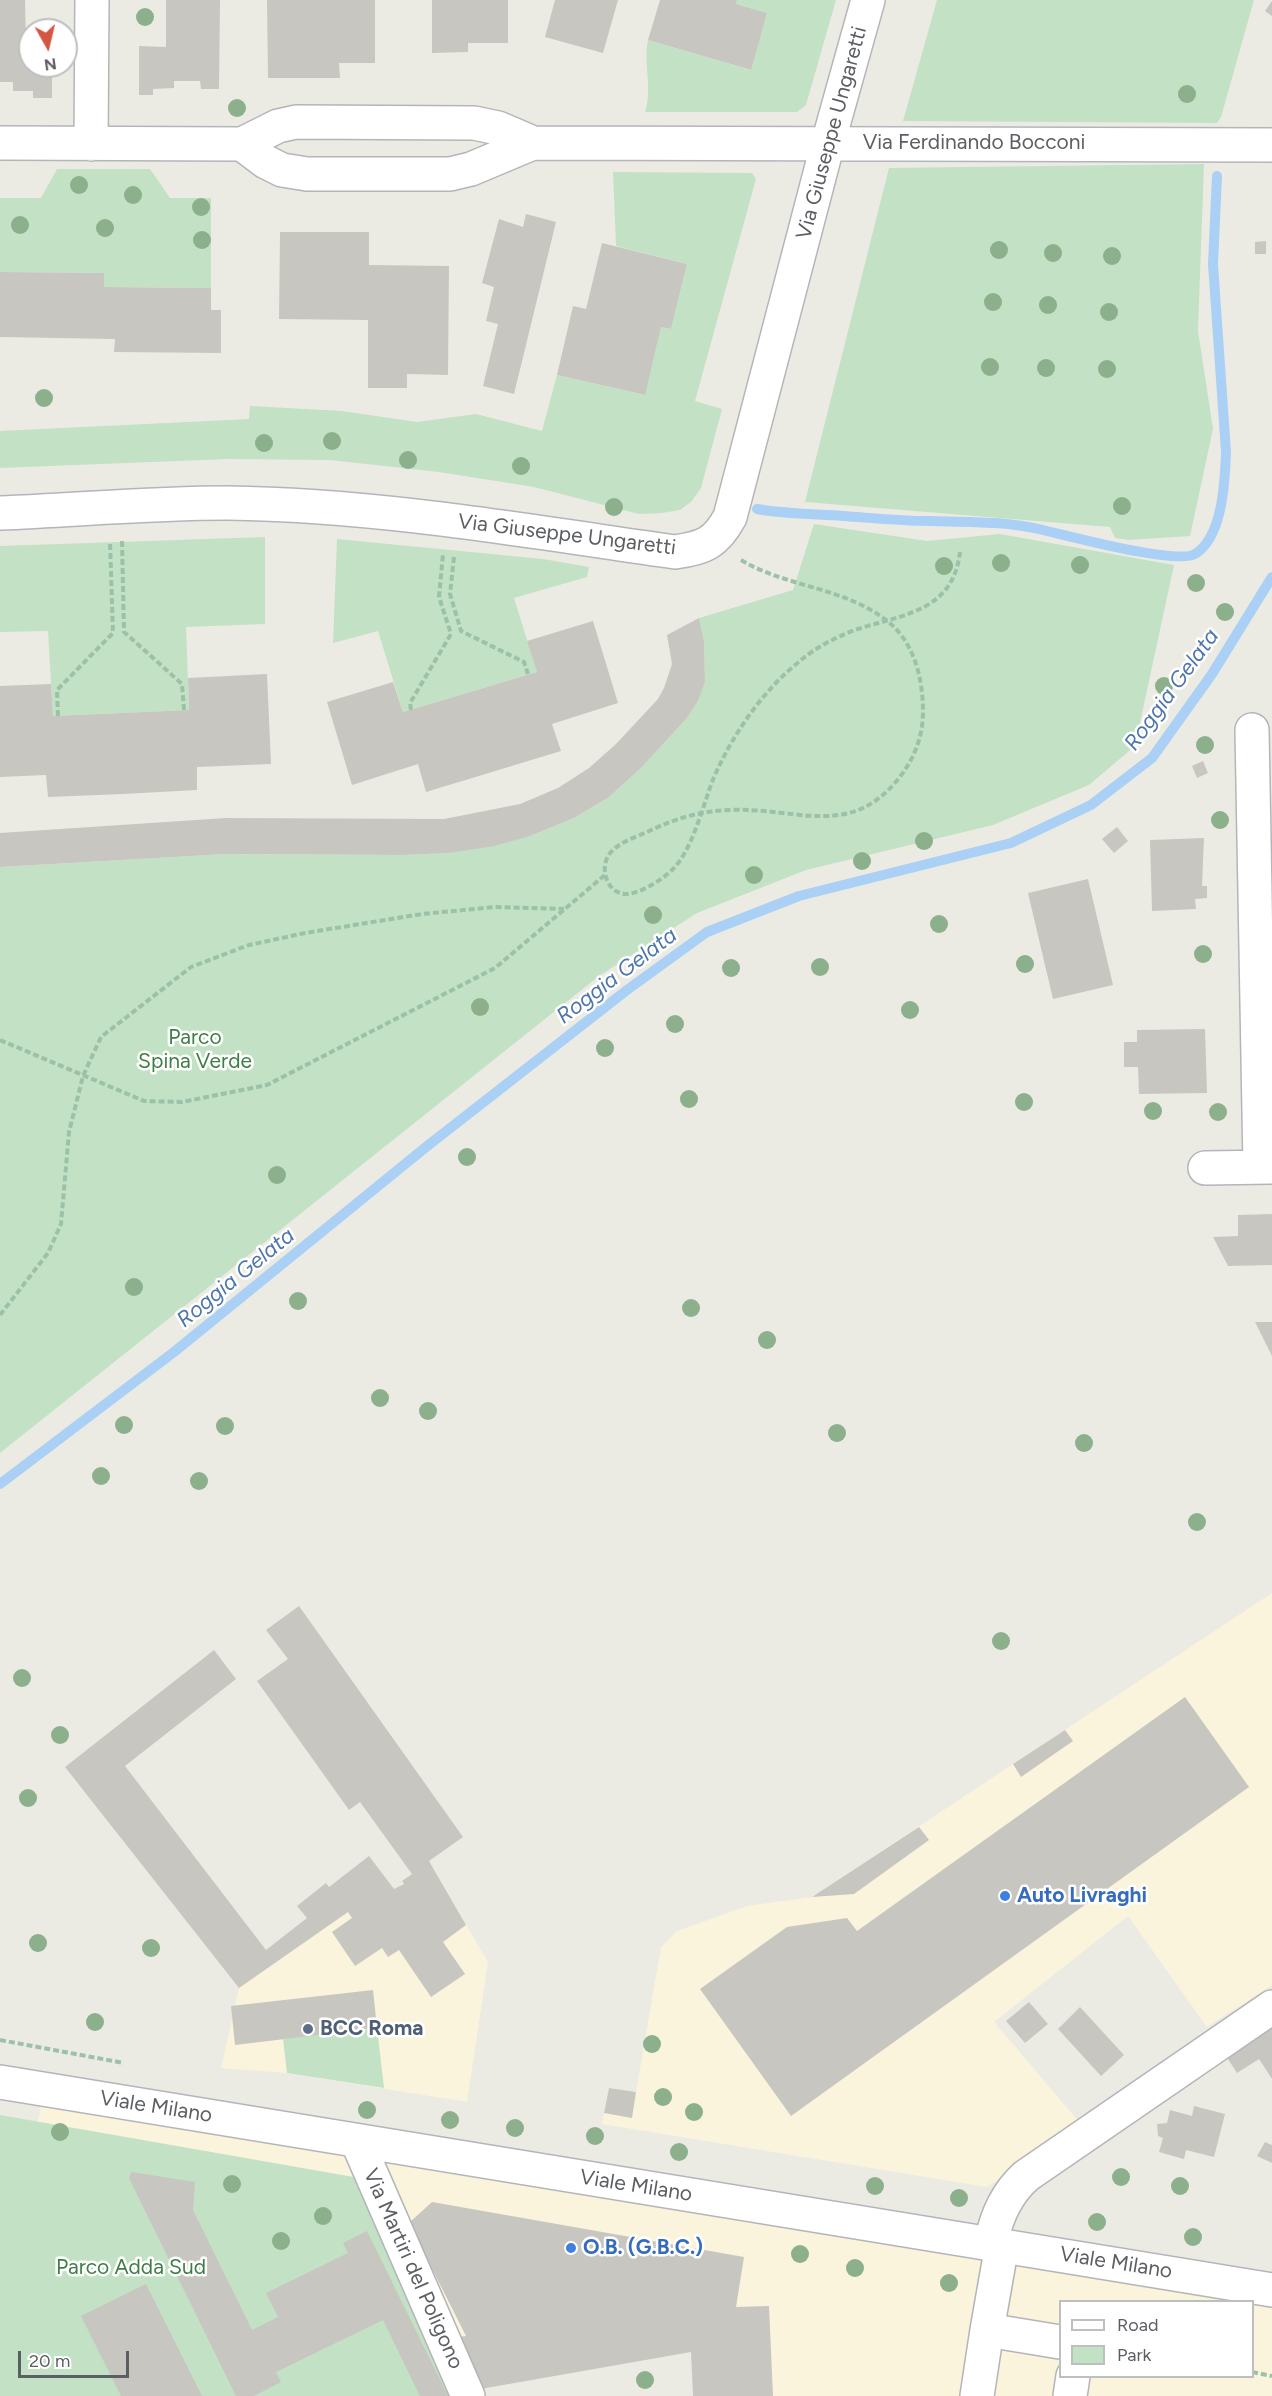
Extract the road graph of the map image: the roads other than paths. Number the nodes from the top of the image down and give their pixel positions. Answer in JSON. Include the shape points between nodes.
{"nodes":[{"id":1,"x":92,"y":0,"type":"edge"},
{"id":2,"x":868,"y":0,"type":"edge"},
{"id":3,"x":0,"y":143,"type":"edge"},
{"id":4,"x":533,"y":143,"type":"junction"},
{"id":5,"x":828,"y":143,"type":"junction"},
{"id":6,"x":91,"y":144,"type":"junction"},
{"id":7,"x":242,"y":144,"type":"junction"},
{"id":8,"x":1272,"y":145,"type":"edge"},
{"id":9,"x":0,"y":513,"type":"edge"},
{"id":10,"x":1252,"y":730,"type":"dead end"},
{"id":11,"x":1266,"y":1167,"type":"edge"},
{"id":12,"x":1205,"y":1168,"type":"dead end"},
{"id":13,"x":1272,"y":2007,"type":"edge"},
{"id":14,"x":0,"y":2082,"type":"edge"},
{"id":15,"x":357,"y":2141,"type":"junction"},
{"id":16,"x":996,"y":2244,"type":"junction"},
{"id":17,"x":1272,"y":2290,"type":"edge"},
{"id":18,"x":987,"y":2330,"type":"junction"},
{"id":19,"x":1059,"y":2342,"type":"edge"},
{"id":20,"x":1073,"y":2378,"type":"edge"},
{"id":21,"x":468,"y":2396,"type":"edge"},
{"id":22,"x":977,"y":2396,"type":"edge"},
{"id":23,"x":1070,"y":2396,"type":"edge"}],
"edges":[{"from":1,"to":6,"type":"street"},
{"from":2,"to":5,"type":"street","name":"Via Giuseppe Ungaretti"},
{"from":3,"to":6,"type":"street","name":"Via Ferdinando Bocconi"},
{"from":4,"to":5,"type":"street","name":"Via Ferdinando Bocconi"},
{"from":4,"to":7,"type":"street","name":"Via Ferdinando Bocconi","via":[[474,123],[296,123],[278,126]]},
{"from":4,"to":7,"type":"street","name":"Via Ferdinando Bocconi","via":[[450,174],[307,174],[282,170]]},
{"from":5,"to":8,"type":"street","name":"Via Ferdinando Bocconi"},
{"from":5,"to":9,"type":"street","name":"Via Giuseppe Ungaretti","via":[[730,517],[721,534],[700,549],[675,552],[457,520],[335,508],[226,503]]},
{"from":6,"to":7,"type":"street","name":"Via Ferdinando Bocconi"},
{"from":10,"to":11,"type":"street"},
{"from":11,"to":12,"type":"street"},
{"from":13,"to":16,"type":"street","via":[[1026,2176],[1005,2202],[994,2227]]},
{"from":14,"to":15,"type":"street","name":"Viale Milano"},
{"from":15,"to":16,"type":"street","name":"Viale Milano"},
{"from":15,"to":21,"type":"street","name":"Via Martiri del Poligono"},
{"from":16,"to":17,"type":"street","name":"Viale Milano"},
{"from":16,"to":18,"type":"street"},
{"from":18,"to":19,"type":"street"},
{"from":18,"to":22,"type":"street"},
{"from":20,"to":23,"type":"street"}]}
